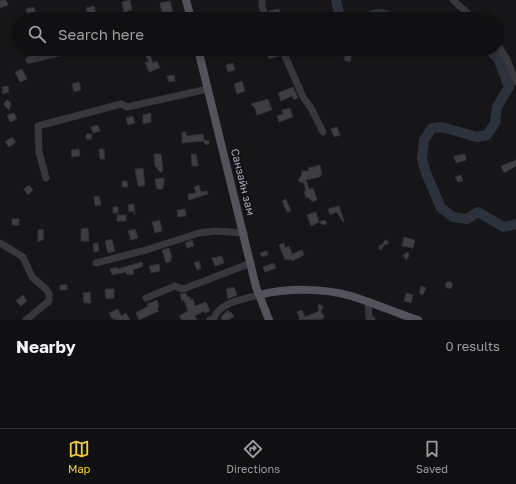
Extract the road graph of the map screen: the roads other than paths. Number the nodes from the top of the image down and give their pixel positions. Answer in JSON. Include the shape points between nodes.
{"nodes":[{"id":1,"x":186,"y":0,"type":"edge"},
{"id":2,"x":190,"y":0,"type":"edge"},
{"id":3,"x":262,"y":0,"type":"edge"},
{"id":4,"x":455,"y":1,"type":"edge"},
{"id":5,"x":189,"y":12,"type":"edge"},
{"id":6,"x":190,"y":12,"type":"edge"},
{"id":7,"x":264,"y":12,"type":"edge"},
{"id":8,"x":467,"y":12,"type":"edge"},
{"id":9,"x":504,"y":54,"type":"edge"},
{"id":10,"x":46,"y":56,"type":"edge"},
{"id":11,"x":200,"y":56,"type":"edge"},
{"id":12,"x":285,"y":56,"type":"edge"},
{"id":13,"x":29,"y":60,"type":"dead end"},
{"id":14,"x":516,"y":82,"type":"edge"},
{"id":15,"x":208,"y":88,"type":"junction"},
{"id":16,"x":323,"y":132,"type":"dead end"},
{"id":17,"x":46,"y":178,"type":"dead end"},
{"id":18,"x":244,"y":233,"type":"junction"},
{"id":19,"x":0,"y":243,"type":"edge"},
{"id":20,"x":251,"y":262,"type":"junction"},
{"id":21,"x":96,"y":264,"type":"dead end"},
{"id":22,"x":259,"y":295,"type":"junction"},
{"id":23,"x":146,"y":298,"type":"dead end"},
{"id":24,"x":368,"y":302,"type":"junction"},
{"id":25,"x":26,"y":320,"type":"edge"},
{"id":26,"x":210,"y":320,"type":"edge"},
{"id":27,"x":268,"y":320,"type":"edge"},
{"id":28,"x":372,"y":320,"type":"edge"},
{"id":29,"x":418,"y":320,"type":"edge"}],
"edges":[{"from":1,"to":5,"type":"main road"},
{"from":2,"to":6,"type":"street"},
{"from":3,"to":7,"type":"street"},
{"from":4,"to":8,"type":"street"},
{"from":9,"to":14,"type":"street"},
{"from":10,"to":13,"type":"street"},
{"from":11,"to":15,"type":"main road","name":"Санзайн зам"},
{"from":12,"to":16,"type":"street","via":[[303,97]]},
{"from":15,"to":17,"type":"street","via":[[127,107],[121,104],[38,126],[39,152]]},
{"from":15,"to":18,"type":"main road","name":"Санзайн зам"},
{"from":18,"to":20,"type":"main road","name":"Санзайн зам"},
{"from":18,"to":21,"type":"street","via":[[199,233]]},
{"from":19,"to":25,"type":"street","via":[[24,257],[32,277],[49,294],[48,302]]},
{"from":20,"to":22,"type":"main road","name":"Санзайн зам"},
{"from":20,"to":23,"type":"street","via":[[186,288],[175,286]]},
{"from":22,"to":24,"type":"main road","via":[[314,290],[339,293]]},
{"from":22,"to":26,"type":"street","via":[[221,308]]},
{"from":22,"to":27,"type":"main road","name":"Санзайн зам"},
{"from":24,"to":28,"type":"street","via":[[369,318]]},
{"from":24,"to":29,"type":"main road"}]}
